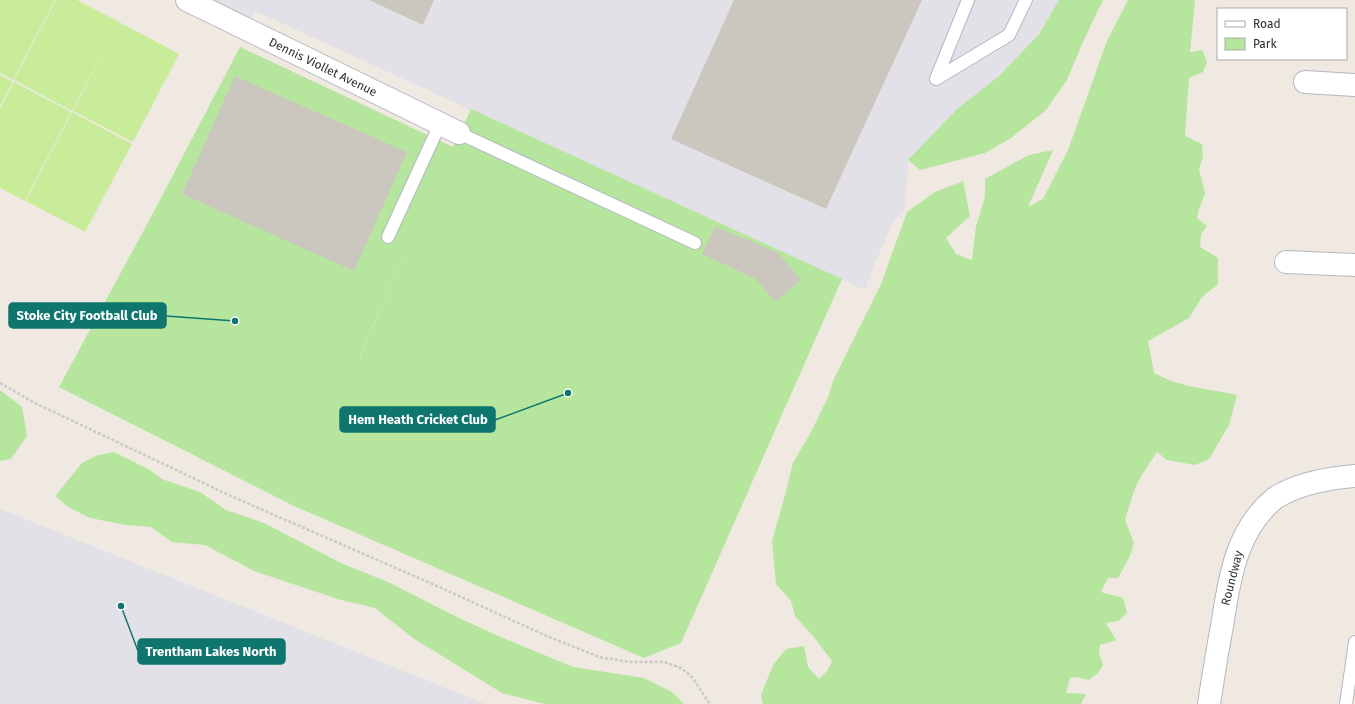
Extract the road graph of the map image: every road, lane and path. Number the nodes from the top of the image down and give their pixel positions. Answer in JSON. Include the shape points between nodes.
{"nodes":[{"id":1,"x":187,"y":0,"type":"edge"},
{"id":2,"x":968,"y":0,"type":"edge"},
{"id":3,"x":1026,"y":0,"type":"edge"},
{"id":4,"x":1305,"y":82,"type":"dead end"},
{"id":5,"x":1355,"y":85,"type":"edge"},
{"id":6,"x":440,"y":124,"type":"junction"},
{"id":7,"x":459,"y":134,"type":"joint"},
{"id":8,"x":388,"y":237,"type":"dead end"},
{"id":9,"x":695,"y":243,"type":"dead end"},
{"id":10,"x":1286,"y":262,"type":"dead end"},
{"id":11,"x":1355,"y":265,"type":"edge"},
{"id":12,"x":0,"y":383,"type":"edge"},
{"id":13,"x":1355,"y":476,"type":"edge"},
{"id":14,"x":1355,"y":642,"type":"edge"},
{"id":15,"x":710,"y":704,"type":"edge"},
{"id":16,"x":1209,"y":704,"type":"edge"},
{"id":17,"x":1346,"y":704,"type":"edge"}],
"edges":[{"from":1,"to":6,"type":"street","name":"Dennis Viollet Avenue"},
{"from":2,"to":3,"type":"lane","via":[[936,79],[1009,35]]},
{"from":4,"to":5,"type":"street"},
{"from":6,"to":7,"type":"street","name":"Dennis Viollet Avenue"},
{"from":6,"to":8,"type":"lane"},
{"from":7,"to":9,"type":"lane"},
{"from":10,"to":11,"type":"street"},
{"from":12,"to":15,"type":"path","via":[[35,403],[233,497],[549,637],[599,657],[629,662],[664,662],[681,668],[692,677]]},
{"from":13,"to":16,"type":"street","name":"Roundway","via":[[1298,486],[1274,498],[1256,517],[1244,536],[1235,558]]},
{"from":14,"to":17,"type":"lane"}]}
